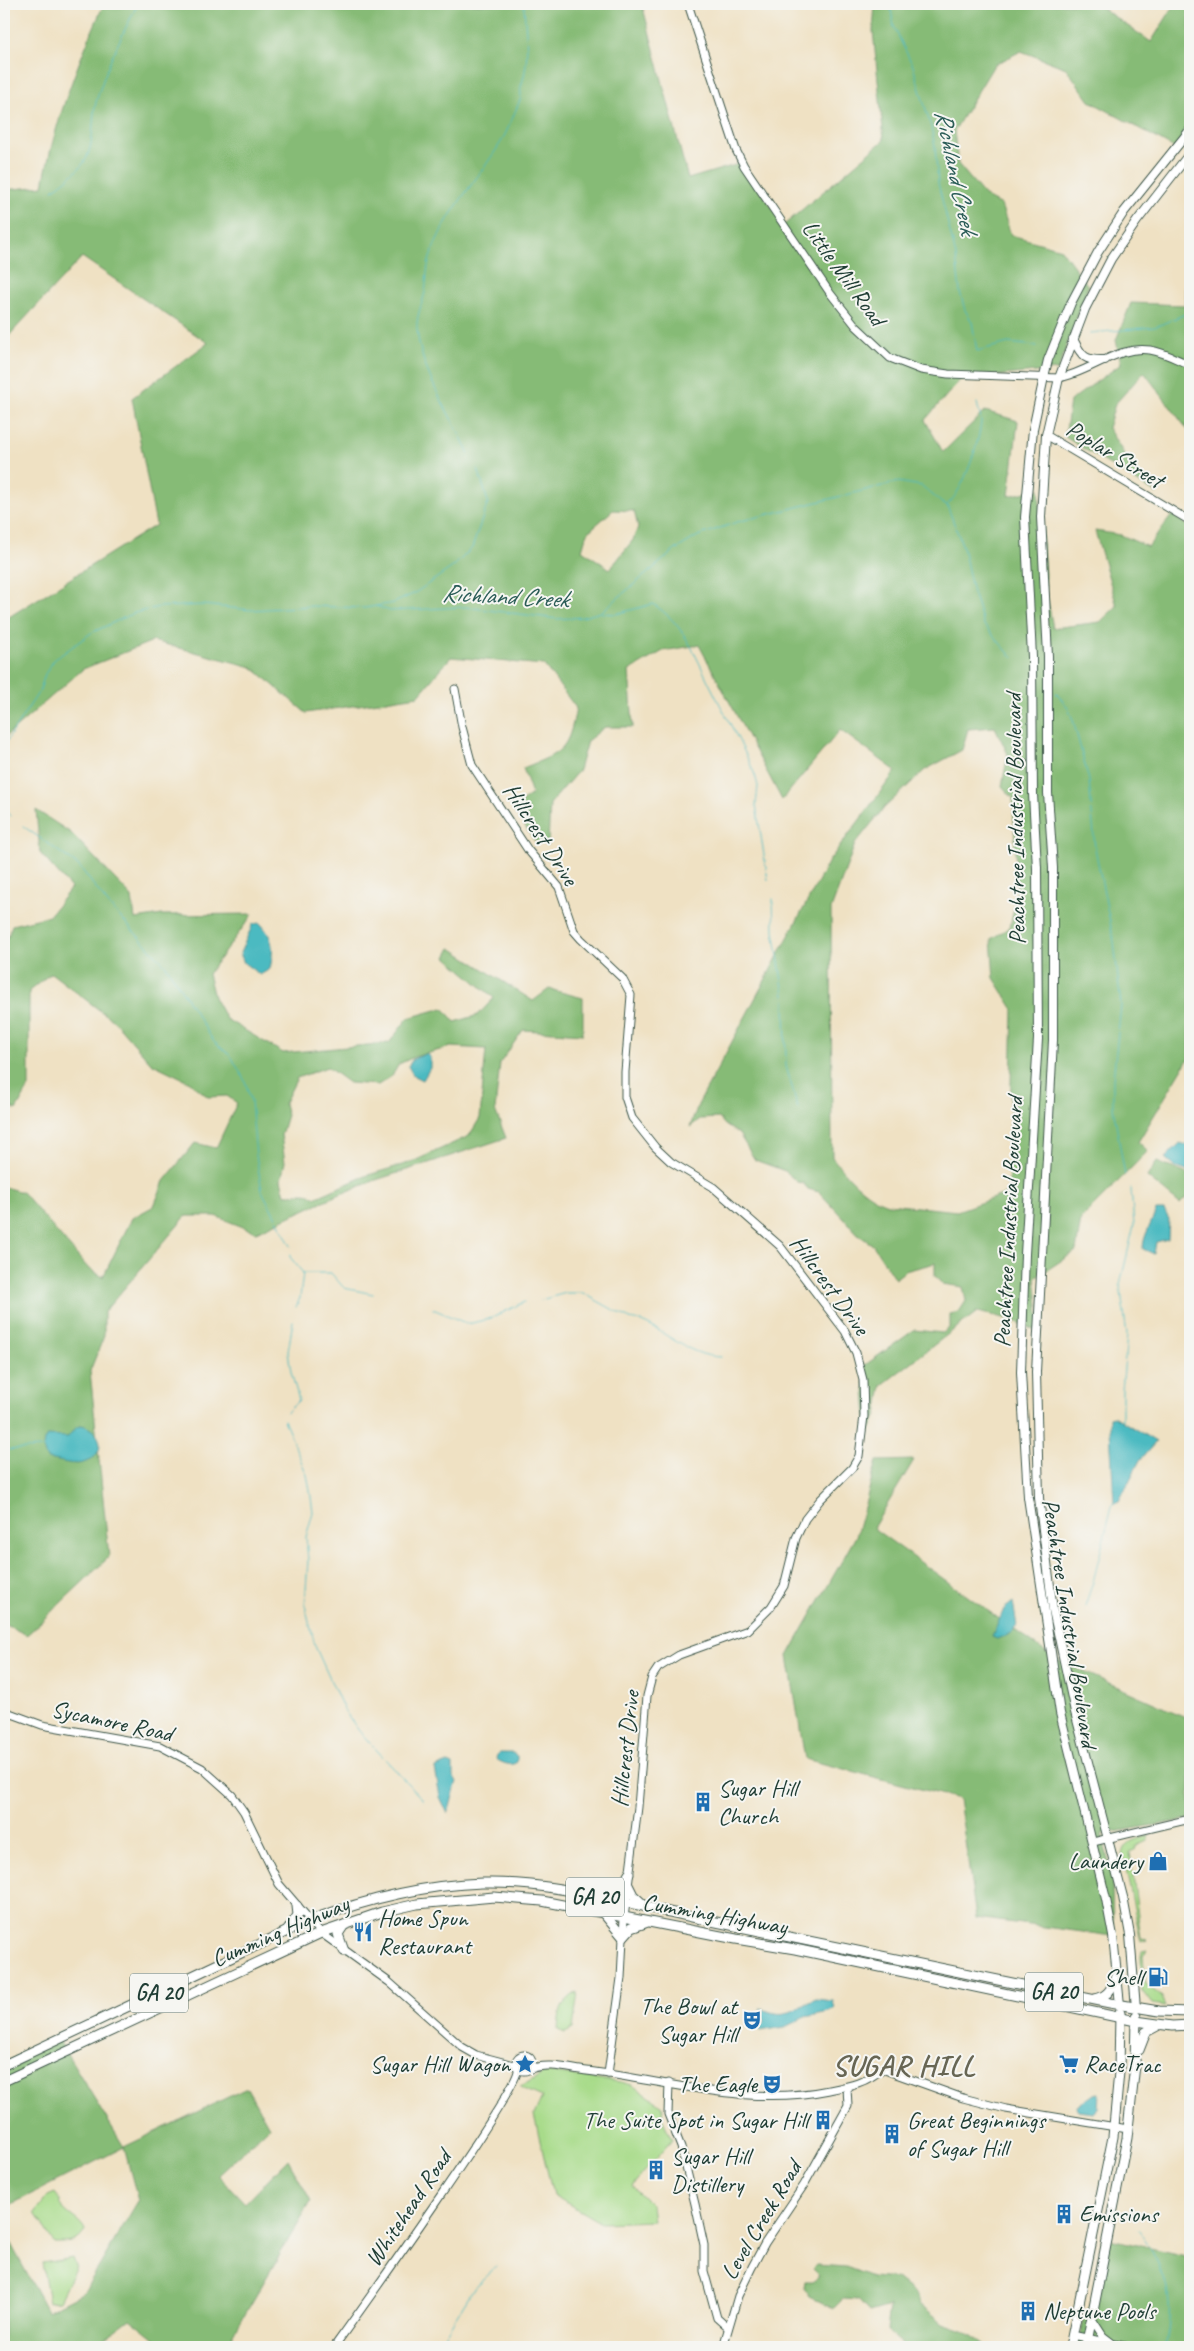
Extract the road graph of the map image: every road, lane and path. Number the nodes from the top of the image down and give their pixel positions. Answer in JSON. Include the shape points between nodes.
{"nodes":[{"id":1,"x":688,"y":4,"type":"edge"},
{"id":2,"x":1190,"y":130,"type":"edge"},
{"id":3,"x":1190,"y":153,"type":"edge"},
{"id":4,"x":1073,"y":339,"type":"junction"},
{"id":5,"x":1105,"y":360,"type":"junction"},
{"id":6,"x":1190,"y":365,"type":"edge"},
{"id":7,"x":1044,"y":377,"type":"junction"},
{"id":8,"x":1059,"y":378,"type":"junction"},
{"id":9,"x":1046,"y":436,"type":"junction"},
{"id":10,"x":1190,"y":521,"type":"edge"},
{"id":11,"x":1033,"y":687,"type":"junction"},
{"id":12,"x":1048,"y":687,"type":"junction"},
{"id":13,"x":455,"y":689,"type":"dead end"},
{"id":14,"x":4,"y":1711,"type":"edge"},
{"id":15,"x":1190,"y":1819,"type":"edge"},
{"id":16,"x":1108,"y":1839,"type":"junction"},
{"id":17,"x":1092,"y":1842,"type":"junction"},
{"id":18,"x":629,"y":1874,"type":"junction"},
{"id":19,"x":628,"y":1885,"type":"junction"},
{"id":20,"x":602,"y":1899,"type":"junction"},
{"id":21,"x":626,"y":1904,"type":"junction"},
{"id":22,"x":297,"y":1906,"type":"junction"},
{"id":23,"x":650,"y":1908,"type":"junction"},
{"id":24,"x":604,"y":1914,"type":"junction"},
{"id":25,"x":624,"y":1918,"type":"junction"},
{"id":26,"x":311,"y":1920,"type":"junction"},
{"id":27,"x":647,"y":1922,"type":"junction"},
{"id":28,"x":344,"y":1924,"type":"junction"},
{"id":29,"x":287,"y":1932,"type":"junction"},
{"id":30,"x":321,"y":1932,"type":"junction"},
{"id":31,"x":623,"y":1937,"type":"junction"},
{"id":32,"x":344,"y":1951,"type":"junction"},
{"id":33,"x":1117,"y":1970,"type":"junction"},
{"id":34,"x":1093,"y":2000,"type":"junction"},
{"id":35,"x":1120,"y":2005,"type":"junction"},
{"id":36,"x":1136,"y":2008,"type":"junction"},
{"id":37,"x":1190,"y":2012,"type":"edge"},
{"id":38,"x":1121,"y":2018,"type":"junction"},
{"id":39,"x":1136,"y":2021,"type":"junction"},
{"id":40,"x":1160,"y":2024,"type":"junction"},
{"id":41,"x":1190,"y":2025,"type":"edge"},
{"id":42,"x":519,"y":2057,"type":"junction"},
{"id":43,"x":531,"y":2059,"type":"junction"},
{"id":44,"x":501,"y":2061,"type":"junction"},
{"id":45,"x":4,"y":2065,"type":"edge"},
{"id":46,"x":1136,"y":2065,"type":"junction"},
{"id":47,"x":547,"y":2066,"type":"junction"},
{"id":48,"x":517,"y":2068,"type":"junction"},
{"id":49,"x":528,"y":2070,"type":"junction"},
{"id":50,"x":608,"y":2074,"type":"junction"},
{"id":51,"x":4,"y":2081,"type":"edge"},
{"id":52,"x":669,"y":2083,"type":"junction"},
{"id":53,"x":511,"y":2087,"type":"junction"},
{"id":54,"x":847,"y":2087,"type":"junction"},
{"id":55,"x":1114,"y":2127,"type":"junction"},
{"id":56,"x":1128,"y":2129,"type":"junction"},
{"id":57,"x":1092,"y":2319,"type":"junction"},
{"id":58,"x":725,"y":2326,"type":"junction"},
{"id":59,"x":1072,"y":2335,"type":"junction"},
{"id":60,"x":1087,"y":2343,"type":"edge"},
{"id":61,"x":1114,"y":2344,"type":"junction"},
{"id":62,"x":334,"y":2347,"type":"edge"},
{"id":63,"x":723,"y":2347,"type":"edge"},
{"id":64,"x":1070,"y":2347,"type":"edge"},
{"id":65,"x":1129,"y":2347,"type":"edge"}],
"edges":[{"from":1,"to":7,"type":"street","name":"Little Mill Road","via":[[744,166],[830,293],[862,332],[890,358],[921,370],[973,376]]},
{"from":2,"to":7,"type":"main road","name":"Peachtree Industrial Boulevard","via":[[1124,212],[1098,252],[1071,303]]},
{"from":3,"to":4,"type":"main road","name":"Peachtree Industrial Boulevard","via":[[1111,259]]},
{"from":4,"to":5,"type":"main road","via":[[1080,354],[1090,361]]},
{"from":4,"to":8,"type":"main road","name":"Peachtree Industrial Boulevard"},
{"from":5,"to":6,"type":"street","name":"Little Mill Road","via":[[1130,350],[1150,350]]},
{"from":5,"to":8,"type":"street","name":"Little Mill Road","via":[[1077,375]]},
{"from":7,"to":8,"type":"street","name":"Little Mill Road"},
{"from":7,"to":11,"type":"main road","name":"Peachtree Industrial Boulevard","via":[[1033,429],[1025,517]]},
{"from":8,"to":9,"type":"main road","name":"Peachtree Industrial Boulevard"},
{"from":9,"to":10,"type":"street","name":"Poplar Street"},
{"from":9,"to":12,"type":"main road","name":"Peachtree Industrial Boulevard","via":[[1041,517]]},
{"from":11,"to":12,"type":"main road"},
{"from":11,"to":17,"type":"main road","name":"Peachtree Industrial Boulevard","via":[[1038,1039],[1025,1254],[1022,1409],[1028,1497],[1060,1713]]},
{"from":12,"to":16,"type":"main road","name":"Peachtree Industrial Boulevard","via":[[1053,1040],[1036,1372],[1039,1498],[1053,1610]]},
{"from":13,"to":18,"type":"street","name":"Hillcrest Drive","via":[[472,765],[528,850],[558,887],[580,939],[622,978],[631,995],[624,1072],[625,1097],[632,1118],[672,1162],[713,1187],[780,1246],[844,1331],[856,1353],[863,1380],[864,1416],[859,1456],[806,1519],[796,1538],[784,1586],[771,1607],[748,1630],[679,1655],[658,1668],[652,1678],[647,1696]]},
{"from":14,"to":22,"type":"street","name":"Sycamore Road","via":[[42,1725],[160,1746],[202,1768],[232,1795],[279,1884]]},
{"from":15,"to":16,"type":"street"},
{"from":16,"to":17,"type":"street"},
{"from":16,"to":36,"type":"main road","name":"Peachtree Industrial Boulevard","via":[[1130,1935]]},
{"from":17,"to":33,"type":"main road","name":"Peachtree Industrial Boulevard","via":[[1106,1899]]},
{"from":18,"to":19,"type":"street","name":"Hillcrest Drive"},
{"from":18,"to":20,"type":"highway","via":[[618,1893]]},
{"from":19,"to":21,"type":"street","name":"Hillcrest Drive"},
{"from":19,"to":23,"type":"highway","via":[[633,1895]]},
{"from":20,"to":21,"type":"highway","name":"Cumming Highway","number":"GA 20"},
{"from":20,"to":26,"type":"highway","name":"Cumming Highway","number":"GA 20","via":[[523,1886],[462,1885],[380,1896]]},
{"from":21,"to":23,"type":"highway","name":"Cumming Highway","number":"GA 20"},
{"from":21,"to":25,"type":"street","name":"Hillcrest Drive"},
{"from":22,"to":26,"type":"street","name":"Sycamore Road"},
{"from":22,"to":29,"type":"highway","via":[[298,1915]]},
{"from":23,"to":34,"type":"highway","name":"Cumming Highway","number":"GA 20"},
{"from":24,"to":25,"type":"highway","name":"Cumming Highway","number":"GA 20"},
{"from":24,"to":28,"type":"highway","name":"Cumming Highway","number":"GA 20","via":[[542,1900],[494,1897],[417,1904]]},
{"from":24,"to":31,"type":"highway"},
{"from":25,"to":27,"type":"highway","name":"Cumming Highway","number":"GA 20"},
{"from":25,"to":31,"type":"street","name":"Hillcrest Drive"},
{"from":26,"to":29,"type":"highway","name":"Cumming Highway","number":"GA 20"},
{"from":26,"to":30,"type":"street","name":"Sycamore Road"},
{"from":27,"to":31,"type":"highway","via":[[631,1928]]},
{"from":27,"to":38,"type":"highway","name":"Cumming Highway","number":"GA 20","via":[[794,1949]]},
{"from":28,"to":30,"type":"highway","name":"Cumming Highway","number":"GA 20"},
{"from":28,"to":32,"type":"highway","via":[[338,1934]]},
{"from":29,"to":45,"type":"highway","name":"Cumming Highway","number":"GA 20"},
{"from":30,"to":32,"type":"street","name":"Sycamore Road"},
{"from":30,"to":51,"type":"highway","name":"Cumming Highway","number":"GA 20"},
{"from":31,"to":50,"type":"street","name":"Hillcrest Drive"},
{"from":32,"to":44,"type":"street","name":"Sycamore Road","via":[[389,1982],[462,2047],[476,2055]]},
{"from":33,"to":34,"type":"highway","via":[[1113,1988],[1102,1998]]},
{"from":33,"to":35,"type":"main road","name":"Peachtree Industrial Boulevard"},
{"from":34,"to":35,"type":"highway","number":"GA 20"},
{"from":35,"to":36,"type":"highway","number":"GA 20"},
{"from":35,"to":38,"type":"highway","name":"Peachtree Industrial Boulevard"},
{"from":36,"to":37,"type":"highway","number":"GA 20"},
{"from":36,"to":39,"type":"highway","name":"Peachtree Industrial Boulevard"},
{"from":38,"to":39,"type":"highway","number":"GA 20"},
{"from":38,"to":55,"type":"highway","name":"Peachtree Industrial Boulevard"},
{"from":39,"to":40,"type":"highway","number":"GA 20"},
{"from":39,"to":46,"type":"highway","name":"Peachtree Industrial Boulevard"},
{"from":40,"to":41,"type":"highway","number":"GA 20"},
{"from":40,"to":46,"type":"highway","via":[[1146,2032]]},
{"from":42,"to":43,"type":"street","via":[[524,2055]]},
{"from":42,"to":44,"type":"street"},
{"from":42,"to":48,"type":"street"},
{"from":43,"to":47,"type":"street"},
{"from":43,"to":49,"type":"street","via":[[533,2064]]},
{"from":44,"to":48,"type":"street","name":"Sycamore Road"},
{"from":46,"to":56,"type":"highway","name":"Peachtree Industrial Boulevard"},
{"from":47,"to":49,"type":"street"},
{"from":47,"to":50,"type":"street"},
{"from":48,"to":49,"type":"street"},
{"from":48,"to":53,"type":"street","name":"Whitehead Road","via":[[518,2074]]},
{"from":49,"to":53,"type":"street","name":"Whitehead Road"},
{"from":50,"to":52,"type":"street"},
{"from":52,"to":54,"type":"street","via":[[727,2094],[775,2098]]},
{"from":52,"to":58,"type":"street","via":[[668,2114],[681,2147],[693,2194],[704,2245],[704,2271],[714,2307]]},
{"from":53,"to":62,"type":"street","name":"Whitehead Road","via":[[398,2258]]},
{"from":54,"to":55,"type":"street","via":[[882,2070],[1006,2109]]},
{"from":54,"to":58,"type":"street","name":"Level Creek Road","via":[[848,2106],[804,2185],[765,2243]]},
{"from":55,"to":56,"type":"street"},
{"from":55,"to":59,"type":"highway","name":"Peachtree Industrial Boulevard"},
{"from":56,"to":57,"type":"highway","name":"Peachtree Industrial Boulevard"},
{"from":57,"to":60,"type":"highway","name":"Peachtree Industrial Boulevard"},
{"from":57,"to":61,"type":"street","via":[[1103,2336]]},
{"from":58,"to":63,"type":"street","name":"Level Creek Road"},
{"from":59,"to":60,"type":"street"},
{"from":59,"to":64,"type":"highway","name":"Peachtree Industrial Boulevard"},
{"from":60,"to":61,"type":"street"},
{"from":61,"to":65,"type":"street"}]}
